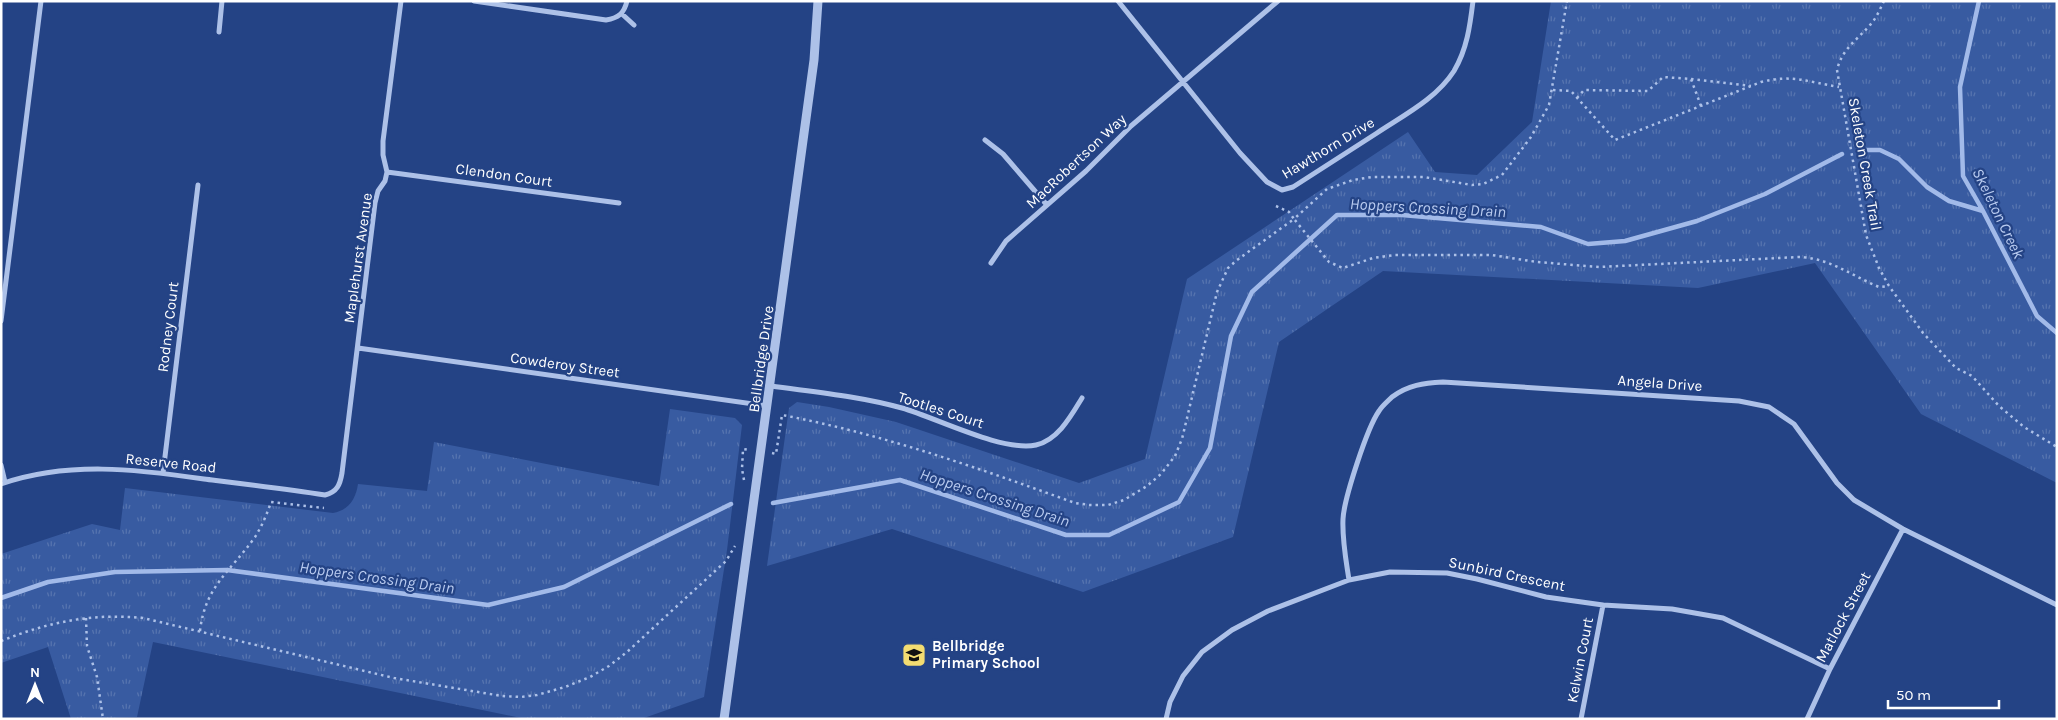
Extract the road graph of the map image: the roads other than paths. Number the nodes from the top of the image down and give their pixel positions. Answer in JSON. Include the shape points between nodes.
{"nodes":[{"id":1,"x":41,"y":1,"type":"edge"},
{"id":2,"x":222,"y":1,"type":"edge"},
{"id":3,"x":401,"y":1,"type":"edge"},
{"id":4,"x":474,"y":1,"type":"edge"},
{"id":5,"x":627,"y":1,"type":"edge"},
{"id":6,"x":818,"y":1,"type":"edge"},
{"id":7,"x":1118,"y":1,"type":"edge"},
{"id":8,"x":1278,"y":1,"type":"edge"},
{"id":9,"x":1473,"y":1,"type":"edge"},
{"id":10,"x":622,"y":14,"type":"junction"},
{"id":11,"x":634,"y":25,"type":"dead end"},
{"id":12,"x":219,"y":32,"type":"dead end"},
{"id":13,"x":1183,"y":81,"type":"junction"},
{"id":14,"x":985,"y":140,"type":"dead end"},
{"id":15,"x":387,"y":172,"type":"junction"},
{"id":16,"x":198,"y":185,"type":"dead end"},
{"id":17,"x":619,"y":203,"type":"dead end"},
{"id":18,"x":1047,"y":204,"type":"junction"},
{"id":19,"x":1,"y":252,"type":"edge"},
{"id":20,"x":10,"y":253,"type":"junction"},
{"id":21,"x":991,"y":263,"type":"dead end"},
{"id":22,"x":1,"y":321,"type":"edge"},
{"id":23,"x":358,"y":348,"type":"junction"},
{"id":24,"x":771,"y":386,"type":"junction"},
{"id":25,"x":1082,"y":398,"type":"dead end"},
{"id":26,"x":768,"y":406,"type":"junction"},
{"id":27,"x":1,"y":465,"type":"edge"},
{"id":28,"x":163,"y":473,"type":"junction"},
{"id":29,"x":3,"y":483,"type":"edge"},
{"id":30,"x":337,"y":490,"type":"joint"},
{"id":31,"x":1903,"y":529,"type":"junction"},
{"id":32,"x":1349,"y":580,"type":"junction"},
{"id":33,"x":1603,"y":605,"type":"junction"},
{"id":34,"x":2057,"y":605,"type":"edge"},
{"id":35,"x":1830,"y":669,"type":"junction"},
{"id":36,"x":724,"y":719,"type":"edge"},
{"id":37,"x":1166,"y":719,"type":"edge"},
{"id":38,"x":1582,"y":719,"type":"edge"},
{"id":39,"x":1807,"y":719,"type":"edge"}],
"edges":[{"from":1,"to":20,"type":"street"},
{"from":2,"to":12,"type":"street"},
{"from":3,"to":15,"type":"street","via":[[383,141]]},
{"from":4,"to":10,"type":"street","via":[[606,20]]},
{"from":5,"to":10,"type":"street"},
{"from":6,"to":24,"type":"street","name":"Bellbridge Drive","via":[[814,60]]},
{"from":7,"to":13,"type":"street","name":"Hawthorn Drive"},
{"from":8,"to":13,"type":"street","name":"MacRobertson Way"},
{"from":9,"to":13,"type":"street","name":"Hawthorn Drive","via":[[1469,34],[1462,54],[1442,86],[1422,104],[1288,190],[1275,188],[1266,182]]},
{"from":10,"to":11,"type":"street"},
{"from":13,"to":18,"type":"street","name":"MacRobertson Way"},
{"from":14,"to":18,"type":"street","via":[[1003,154]]},
{"from":15,"to":17,"type":"street","name":"Clendon Court"},
{"from":15,"to":23,"type":"street","name":"Maplehurst Avenue","via":[[375,203]]},
{"from":16,"to":28,"type":"street","name":"Rodney Court"},
{"from":18,"to":21,"type":"street","name":"MacRobertson Way","via":[[1006,241]]},
{"from":19,"to":20,"type":"street"},
{"from":20,"to":22,"type":"street"},
{"from":23,"to":26,"type":"street","name":"Cowderoy Street"},
{"from":23,"to":30,"type":"street","name":"Maplehurst Avenue"},
{"from":24,"to":25,"type":"street","name":"Tootles Court","via":[[902,408],[1018,446],[1036,445],[1050,439],[1061,429]]},
{"from":24,"to":26,"type":"street","name":"Bellbridge Drive"},
{"from":26,"to":36,"type":"street","name":"Bellbridge Drive"},
{"from":27,"to":29,"type":"street"},
{"from":28,"to":29,"type":"street","name":"Reserve Road","via":[[104,468],[54,470]]},
{"from":28,"to":30,"type":"street","name":"Reserve Road","via":[[325,495]]},
{"from":31,"to":32,"type":"street","name":"Angela Drive","via":[[1854,500],[1837,483],[1794,424],[1770,407],[1739,401],[1423,383],[1392,397],[1379,411],[1369,433],[1343,518]]},
{"from":31,"to":34,"type":"street","name":"Angela Drive"},
{"from":31,"to":35,"type":"street","name":"Matlock Street"},
{"from":32,"to":33,"type":"street","name":"Sunbird Crescent","via":[[1390,572],[1447,573],[1546,597]]},
{"from":32,"to":37,"type":"street","name":"Sunbird Crescent","via":[[1268,612],[1232,630],[1202,652],[1183,676],[1170,702]]},
{"from":33,"to":35,"type":"street","name":"Sunbird Crescent","via":[[1672,609],[1724,618]]},
{"from":33,"to":38,"type":"street","name":"Kelwin Court"},
{"from":35,"to":39,"type":"street","name":"Matlock Street"}]}
